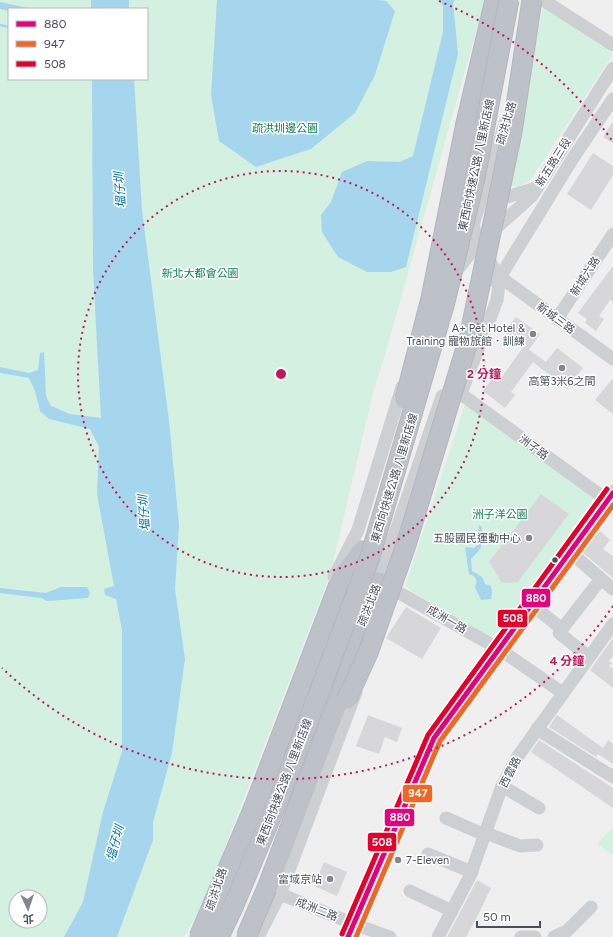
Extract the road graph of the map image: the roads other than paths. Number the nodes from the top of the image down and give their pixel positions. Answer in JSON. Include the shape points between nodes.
{"nodes":[{"id":1,"x":495,"y":0,"type":"edge"},
{"id":2,"x":509,"y":0,"type":"edge"},
{"id":3,"x":522,"y":0,"type":"edge"},
{"id":4,"x":532,"y":0,"type":"edge"},
{"id":5,"x":539,"y":0,"type":"edge"},
{"id":6,"x":543,"y":0,"type":"edge"},
{"id":7,"x":613,"y":45,"type":"edge"},
{"id":8,"x":613,"y":68,"type":"edge"},
{"id":9,"x":613,"y":99,"type":"edge"},
{"id":10,"x":488,"y":181,"type":"junction"},
{"id":11,"x":536,"y":188,"type":"junction"},
{"id":12,"x":613,"y":234,"type":"edge"},
{"id":13,"x":478,"y":244,"type":"junction"},
{"id":14,"x":500,"y":276,"type":"junction"},
{"id":15,"x":447,"y":283,"type":"junction"},
{"id":16,"x":491,"y":315,"type":"junction"},
{"id":17,"x":557,"y":319,"type":"junction"},
{"id":18,"x":462,"y":335,"type":"junction"},
{"id":19,"x":613,"y":359,"type":"edge"},
{"id":20,"x":461,"y":394,"type":"junction"},
{"id":21,"x":610,"y":497,"type":"edge"},
{"id":22,"x":362,"y":550,"type":"junction"},
{"id":23,"x":570,"y":552,"type":"junction"},
{"id":24,"x":601,"y":579,"type":"junction"},
{"id":25,"x":386,"y":586,"type":"junction"},
{"id":26,"x":613,"y":589,"type":"edge"},
{"id":27,"x":532,"y":605,"type":"junction"},
{"id":28,"x":613,"y":624,"type":"edge"},
{"id":29,"x":562,"y":629,"type":"junction"},
{"id":30,"x":499,"y":649,"type":"junction"},
{"id":31,"x":589,"y":657,"type":"junction"},
{"id":32,"x":563,"y":693,"type":"junction"},
{"id":33,"x":538,"y":728,"type":"junction"},
{"id":34,"x":613,"y":777,"type":"edge"},
{"id":35,"x":502,"y":786,"type":"junction"},
{"id":36,"x":539,"y":808,"type":"dead end"},
{"id":37,"x":446,"y":818,"type":"dead end"},
{"id":38,"x":485,"y":834,"type":"junction"},
{"id":39,"x":537,"y":845,"type":"dead end"},
{"id":40,"x":428,"y":854,"type":"dead end"},
{"id":41,"x":472,"y":872,"type":"junction"},
{"id":42,"x":234,"y":881,"type":"junction"},
{"id":43,"x":273,"y":891,"type":"junction"},
{"id":44,"x":410,"y":891,"type":"dead end"},
{"id":45,"x":591,"y":906,"type":"dead end"},
{"id":46,"x":452,"y":911,"type":"junction"},
{"id":47,"x":351,"y":931,"type":"edge"},
{"id":48,"x":199,"y":937,"type":"edge"},
{"id":49,"x":202,"y":937,"type":"edge"},
{"id":50,"x":212,"y":937,"type":"edge"},
{"id":51,"x":219,"y":937,"type":"edge"},
{"id":52,"x":230,"y":937,"type":"edge"},
{"id":53,"x":240,"y":937,"type":"edge"},
{"id":54,"x":246,"y":937,"type":"edge"},
{"id":55,"x":258,"y":937,"type":"edge"},
{"id":56,"x":390,"y":937,"type":"edge"},
{"id":57,"x":438,"y":937,"type":"edge"},
{"id":58,"x":521,"y":937,"type":"edge"},
{"id":59,"x":535,"y":937,"type":"edge"},
{"id":60,"x":554,"y":937,"type":"edge"}],
"edges":[{"from":1,"to":42,"type":"highway","bridge":true,"via":[[466,123],[431,298],[400,418],[362,539]]},
{"from":2,"to":51,"type":"highway","name":"東西向快速公路 八里新店線","bridge":true,"via":[[475,178],[445,302],[370,557],[280,796]]},
{"from":3,"to":52,"type":"highway","name":"東西向快速公路 八里新店線","via":[[469,256],[376,565]]},
{"from":4,"to":53,"type":"highway","bridge":true,"via":[[512,132],[469,338],[406,545],[368,652],[347,699],[266,911],[259,923]]},
{"from":5,"to":10,"type":"street","name":"疏洪北路"},
{"from":6,"to":7,"type":"street"},
{"from":8,"to":11,"type":"street","name":"新五路三段"},
{"from":9,"to":14,"type":"street","name":"新五路三段"},
{"from":10,"to":11,"type":"street","via":[[496,194],[508,197]]},
{"from":10,"to":13,"type":"street","name":"疏洪北路","via":[[473,225]]},
{"from":11,"to":13,"type":"street","name":"新五路三段","via":[[532,196]]},
{"from":12,"to":17,"type":"street","name":"新城六路"},
{"from":13,"to":14,"type":"street","name":"疏洪北路"},
{"from":13,"to":15,"type":"street","name":"疏洪北路"},
{"from":14,"to":16,"type":"street","name":"疏洪北路","via":[[497,300]]},
{"from":14,"to":17,"type":"street","name":"新城三路"},
{"from":14,"to":18,"type":"street","name":"疏洪北路","via":[[484,291]]},
{"from":15,"to":22,"type":"street","name":"疏洪北路"},
{"from":15,"to":49,"type":"street","name":"疏洪北路","via":[[414,346],[358,530],[330,585],[289,700],[212,893]]},
{"from":16,"to":18,"type":"street"},
{"from":16,"to":20,"type":"street","name":"疏洪北路"},
{"from":17,"to":19,"type":"street","name":"新城三路"},
{"from":18,"to":25,"type":"street","name":"疏洪北路"},
{"from":20,"to":21,"type":"street","name":"洲子路"},
{"from":20,"to":25,"type":"street","name":"疏洪北路","via":[[444,451]]},
{"from":21,"to":23,"type":"main road"},
{"from":22,"to":42,"type":"street","name":"疏洪北路","via":[[323,664]]},
{"from":22,"to":48,"type":"highway","bridge":true,"via":[[342,579],[254,807]]},
{"from":23,"to":24,"type":"street"},
{"from":23,"to":27,"type":"main road"},
{"from":24,"to":26,"type":"street"},
{"from":24,"to":29,"type":"street"},
{"from":25,"to":30,"type":"street","name":"成洲一路"},
{"from":25,"to":43,"type":"highway","via":[[340,696]]},
{"from":25,"to":53,"type":"street","name":"疏洪北路"},
{"from":27,"to":29,"type":"street"},
{"from":27,"to":30,"type":"main road"},
{"from":28,"to":31,"type":"street","name":"西雲路"},
{"from":29,"to":31,"type":"street","via":[[559,633]]},
{"from":30,"to":32,"type":"street","name":"成洲一路"},
{"from":30,"to":47,"type":"main road","via":[[434,738]]},
{"from":31,"to":32,"type":"street","name":"西雲路"},
{"from":32,"to":33,"type":"street","name":"西雲路"},
{"from":33,"to":34,"type":"street"},
{"from":33,"to":35,"type":"street","name":"西雲路","via":[[518,756]]},
{"from":35,"to":36,"type":"street"},
{"from":35,"to":38,"type":"street","name":"西雲路"},
{"from":37,"to":38,"type":"street"},
{"from":38,"to":39,"type":"street","via":[[520,846]]},
{"from":38,"to":41,"type":"street","name":"西雲路"},
{"from":40,"to":41,"type":"street"},
{"from":41,"to":46,"type":"street","name":"西雲路"},
{"from":42,"to":50,"type":"street","name":"疏洪北路"},
{"from":43,"to":47,"type":"street","name":"成洲二路"},
{"from":43,"to":54,"type":"highway","bridge":true},
{"from":43,"to":55,"type":"street"},
{"from":44,"to":46,"type":"street"},
{"from":45,"to":60,"type":"street","via":[[567,931]]},
{"from":46,"to":57,"type":"street","name":"西雲路"},
{"from":47,"to":56,"type":"street","name":"成洲二路"},
{"from":58,"to":59,"type":"street"}]}
